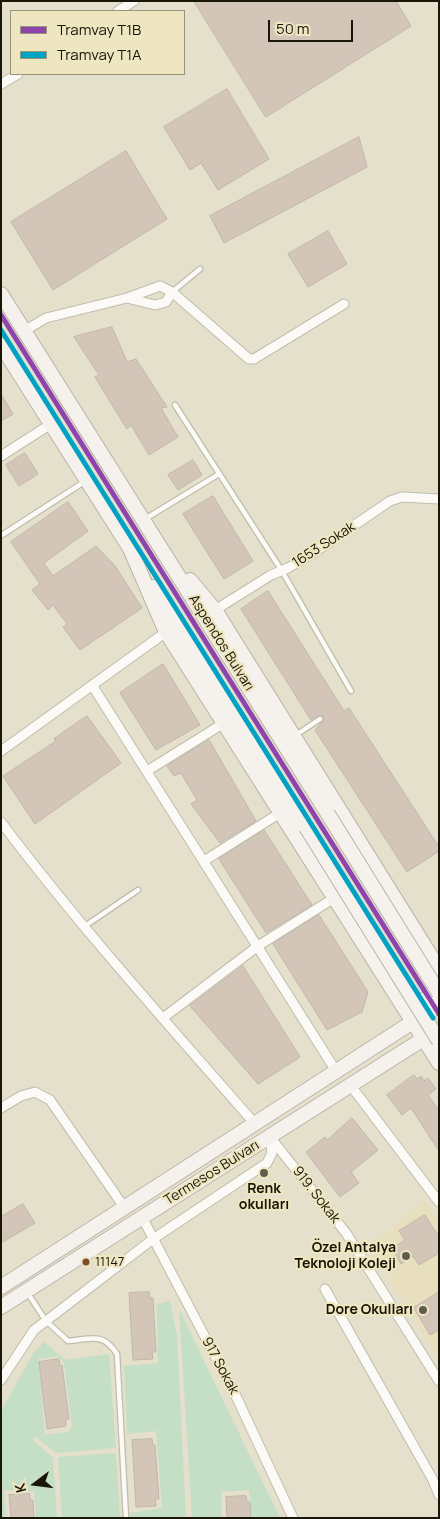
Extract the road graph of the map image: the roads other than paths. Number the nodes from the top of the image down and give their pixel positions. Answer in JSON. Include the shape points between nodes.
{"nodes":[{"id":1,"x":134,"y":1,"type":"edge"},
{"id":2,"x":120,"y":10,"type":"edge"},
{"id":3,"x":16,"y":75,"type":"edge"},
{"id":4,"x":1,"y":84,"type":"edge"},
{"id":5,"x":200,"y":269,"type":"dead end"},
{"id":6,"x":172,"y":292,"type":"junction"},
{"id":7,"x":1,"y":294,"type":"edge"},
{"id":8,"x":127,"y":298,"type":"junction"},
{"id":9,"x":344,"y":304,"type":"dead end"},
{"id":10,"x":24,"y":331,"type":"junction"},
{"id":11,"x":1,"y":345,"type":"edge"},
{"id":12,"x":175,"y":405,"type":"dead end"},
{"id":13,"x":51,"y":424,"type":"junction"},
{"id":14,"x":1,"y":456,"type":"edge"},
{"id":15,"x":219,"y":474,"type":"junction"},
{"id":16,"x":86,"y":480,"type":"junction"},
{"id":17,"x":439,"y":498,"type":"edge"},
{"id":18,"x":144,"y":520,"type":"junction"},
{"id":19,"x":152,"y":533,"type":"junction"},
{"id":20,"x":2,"y":536,"type":"edge"},
{"id":21,"x":131,"y":551,"type":"junction"},
{"id":22,"x":282,"y":571,"type":"junction"},
{"id":23,"x":214,"y":610,"type":"junction"},
{"id":24,"x":166,"y":632,"type":"junction"},
{"id":25,"x":92,"y":685,"type":"junction"},
{"id":26,"x":351,"y":691,"type":"dead end"},
{"id":27,"x":320,"y":719,"type":"dead end"},
{"id":28,"x":224,"y":723,"type":"junction"},
{"id":29,"x":294,"y":736,"type":"junction"},
{"id":30,"x":1,"y":751,"type":"edge"},
{"id":31,"x":147,"y":771,"type":"junction"},
{"id":32,"x":280,"y":813,"type":"junction"},
{"id":33,"x":1,"y":822,"type":"edge"},
{"id":34,"x":204,"y":861,"type":"junction"},
{"id":35,"x":138,"y":890,"type":"dead end"},
{"id":36,"x":334,"y":898,"type":"junction"},
{"id":37,"x":85,"y":926,"type":"junction"},
{"id":38,"x":258,"y":946,"type":"junction"},
{"id":39,"x":439,"y":969,"type":"edge"},
{"id":40,"x":439,"y":985,"type":"edge"},
{"id":41,"x":439,"y":993,"type":"edge"},
{"id":42,"x":397,"y":999,"type":"junction"},
{"id":43,"x":439,"y":1005,"type":"edge"},
{"id":44,"x":163,"y":1018,"type":"junction"},
{"id":45,"x":412,"y":1022,"type":"junction"},
{"id":46,"x":439,"y":1030,"type":"edge"},
{"id":47,"x":424,"y":1039,"type":"junction"},
{"id":48,"x":439,"y":1041,"type":"edge"},
{"id":49,"x":439,"y":1063,"type":"edge"},
{"id":50,"x":336,"y":1072,"type":"junction"},
{"id":51,"x":351,"y":1086,"type":"junction"},
{"id":52,"x":1,"y":1108,"type":"edge"},
{"id":53,"x":255,"y":1124,"type":"junction"},
{"id":54,"x":270,"y":1137,"type":"junction"},
{"id":55,"x":439,"y":1202,"type":"edge"},
{"id":56,"x":124,"y":1207,"type":"junction"},
{"id":57,"x":142,"y":1217,"type":"junction"},
{"id":58,"x":153,"y":1239,"type":"junction"},
{"id":59,"x":1,"y":1286,"type":"edge"},
{"id":60,"x":325,"y":1289,"type":"dead end"},
{"id":61,"x":26,"y":1291,"type":"junction"},
{"id":62,"x":1,"y":1307,"type":"edge"},
{"id":63,"x":46,"y":1321,"type":"junction"},
{"id":64,"x":1,"y":1380,"type":"edge"},
{"id":65,"x":439,"y":1381,"type":"edge"},
{"id":66,"x":436,"y":1479,"type":"edge"},
{"id":67,"x":439,"y":1495,"type":"edge"},
{"id":68,"x":126,"y":1518,"type":"edge"},
{"id":69,"x":293,"y":1518,"type":"edge"}],
"edges":[{"from":1,"to":2,"type":"street"},
{"from":3,"to":4,"type":"street"},
{"from":5,"to":6,"type":"lane"},
{"from":6,"to":8,"type":"street","via":[[160,286]]},
{"from":6,"to":8,"type":"street","via":[[166,302],[156,305]]},
{"from":6,"to":9,"type":"street","via":[[249,359],[254,359]]},
{"from":7,"to":10,"type":"main road","name":"Aspendos Bulvarı"},
{"from":8,"to":10,"type":"street","via":[[46,318]]},
{"from":10,"to":18,"type":"main road","name":"Aspendos Bulvarı"},
{"from":11,"to":13,"type":"main road","name":"Aspendos Bulvarı"},
{"from":12,"to":15,"type":"lane"},
{"from":13,"to":14,"type":"street"},
{"from":13,"to":16,"type":"main road","name":"Aspendos Bulvarı"},
{"from":15,"to":18,"type":"lane"},
{"from":15,"to":22,"type":"lane"},
{"from":16,"to":20,"type":"lane"},
{"from":16,"to":21,"type":"main road","name":"Aspendos Bulvarı"},
{"from":17,"to":22,"type":"street","name":"1653 Sokak","via":[[402,497],[390,500]]},
{"from":18,"to":19,"type":"main road","name":"Aspendos Bulvarı"},
{"from":19,"to":23,"type":"main road"},
{"from":19,"to":41,"type":"main road","name":"Aspendos Bulvarı","bridge":true},
{"from":21,"to":24,"type":"main road"},
{"from":21,"to":48,"type":"main road","name":"Aspendos Bulvarı","bridge":true},
{"from":22,"to":23,"type":"street","name":"1653 Sokak"},
{"from":22,"to":26,"type":"lane"},
{"from":23,"to":29,"type":"main road"},
{"from":24,"to":25,"type":"street"},
{"from":24,"to":28,"type":"main road"},
{"from":25,"to":30,"type":"street"},
{"from":25,"to":31,"type":"street"},
{"from":27,"to":29,"type":"lane"},
{"from":28,"to":31,"type":"street"},
{"from":28,"to":32,"type":"main road"},
{"from":29,"to":39,"type":"main road"},
{"from":31,"to":34,"type":"street"},
{"from":32,"to":34,"type":"street"},
{"from":32,"to":36,"type":"main road"},
{"from":33,"to":37,"type":"street"},
{"from":34,"to":38,"type":"street"},
{"from":35,"to":37,"type":"lane"},
{"from":36,"to":38,"type":"street"},
{"from":36,"to":42,"type":"main road"},
{"from":37,"to":44,"type":"street"},
{"from":38,"to":44,"type":"street"},
{"from":38,"to":50,"type":"street"},
{"from":40,"to":42,"type":"main road","via":[[423,1002],[409,1005]]},
{"from":42,"to":45,"type":"main road"},
{"from":43,"to":45,"type":"main road","name":"Termesos Bulvarı"},
{"from":44,"to":53,"type":"street"},
{"from":45,"to":47,"type":"main road"},
{"from":45,"to":50,"type":"main road","name":"Termesos Bulvarı"},
{"from":46,"to":47,"type":"main road","name":"Termesos Bulvarı"},
{"from":47,"to":49,"type":"main road"},
{"from":47,"to":51,"type":"main road","name":"Termesos Bulvarı"},
{"from":50,"to":53,"type":"main road","name":"Termesos Bulvarı"},
{"from":51,"to":54,"type":"main road","name":"Termesos Bulvarı"},
{"from":51,"to":55,"type":"street"},
{"from":52,"to":56,"type":"street","via":[[35,1092],[50,1100]]},
{"from":53,"to":56,"type":"main road","name":"Termesos Bulvarı"},
{"from":54,"to":57,"type":"main road","name":"Termesos Bulvarı"},
{"from":54,"to":58,"type":"street","via":[[272,1153],[267,1163]]},
{"from":54,"to":65,"type":"street","name":"919. Sokak","via":[[346,1233]]},
{"from":56,"to":59,"type":"main road","name":"Termesos Bulvarı"},
{"from":57,"to":58,"type":"street","name":"917 Sokak"},
{"from":57,"to":61,"type":"main road","name":"Termesos Bulvarı"},
{"from":58,"to":63,"type":"street"},
{"from":58,"to":69,"type":"street","name":"917 Sokak","via":[[235,1394]]},
{"from":60,"to":66,"type":"street"},
{"from":61,"to":62,"type":"main road","name":"Termesos Bulvarı"},
{"from":61,"to":63,"type":"lane"},
{"from":63,"to":64,"type":"street","via":[[34,1330]]},
{"from":63,"to":68,"type":"lane","via":[[68,1340],[102,1338],[110,1342],[118,1354]]},
{"from":66,"to":67,"type":"street"}]}
